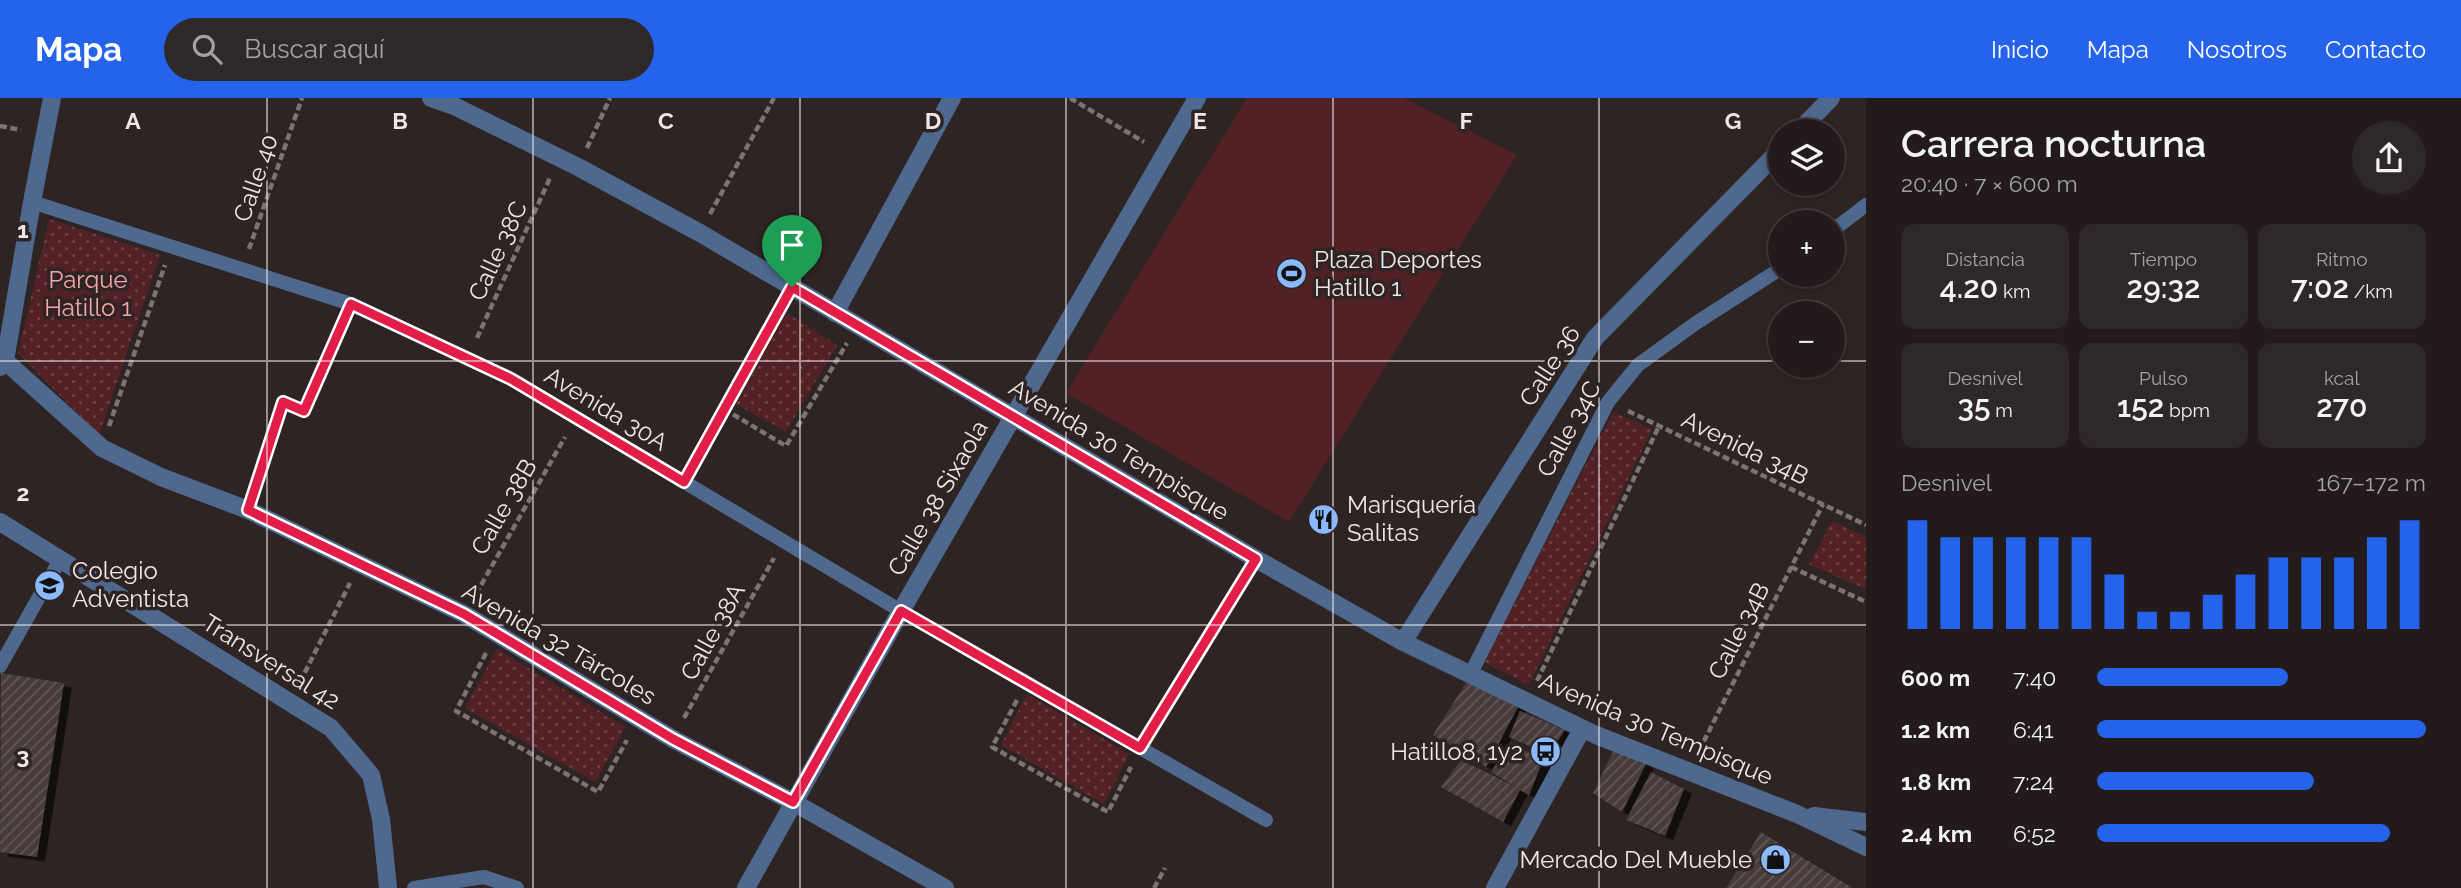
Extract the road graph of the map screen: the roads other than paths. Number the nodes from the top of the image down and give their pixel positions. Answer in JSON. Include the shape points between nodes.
{"nodes":[{"id":1,"x":52,"y":98,"type":"edge"},
{"id":2,"x":431,"y":98,"type":"edge"},
{"id":3,"x":952,"y":98,"type":"edge"},
{"id":4,"x":1197,"y":98,"type":"edge"},
{"id":5,"x":1831,"y":98,"type":"edge"},
{"id":6,"x":1811,"y":119,"type":"edge"},
{"id":7,"x":1768,"y":162,"type":"edge"},
{"id":8,"x":32,"y":201,"type":"junction"},
{"id":9,"x":1866,"y":205,"type":"edge"},
{"id":10,"x":1845,"y":221,"type":"edge"},
{"id":11,"x":1768,"y":277,"type":"edge"},
{"id":12,"x":835,"y":313,"type":"junction"},
{"id":13,"x":3,"y":364,"type":"edge"},
{"id":14,"x":1014,"y":415,"type":"junction"},
{"id":15,"x":0,"y":522,"type":"edge"},
{"id":16,"x":60,"y":560,"type":"junction"},
{"id":17,"x":901,"y":611,"type":"junction"},
{"id":18,"x":1403,"y":642,"type":"junction"},
{"id":19,"x":0,"y":666,"type":"edge"},
{"id":20,"x":1471,"y":673,"type":"junction"},
{"id":21,"x":1582,"y":729,"type":"junction"},
{"id":22,"x":793,"y":802,"type":"junction"},
{"id":23,"x":1797,"y":814,"type":"junction"},
{"id":24,"x":1266,"y":820,"type":"dead end"},
{"id":25,"x":1866,"y":822,"type":"edge"},
{"id":26,"x":1866,"y":847,"type":"edge"},
{"id":27,"x":388,"y":888,"type":"edge"},
{"id":28,"x":414,"y":888,"type":"edge"},
{"id":29,"x":517,"y":888,"type":"edge"},
{"id":30,"x":746,"y":888,"type":"edge"},
{"id":31,"x":945,"y":888,"type":"edge"},
{"id":32,"x":1495,"y":888,"type":"edge"}],
"edges":[{"from":1,"to":8,"type":"street"},
{"from":2,"to":12,"type":"street","name":"Avenida 30 Tempisque","via":[[578,167]]},
{"from":3,"to":12,"type":"street"},
{"from":4,"to":14,"type":"street","name":"Calle 38 Sixaola"},
{"from":5,"to":6,"type":"street"},
{"from":7,"to":18,"type":"street","name":"Calle 36","via":[[1595,338]]},
{"from":8,"to":13,"type":"street"},
{"from":8,"to":17,"type":"lane","name":"Avenida 30A","via":[[351,304],[511,379]]},
{"from":9,"to":10,"type":"lane"},
{"from":11,"to":20,"type":"lane","name":"Calle 34C","via":[[1638,365],[1608,402]]},
{"from":12,"to":14,"type":"street","name":"Avenida 30 Tempisque"},
{"from":13,"to":22,"type":"street","name":"Avenida 32 Tárcoles","via":[[102,449],[248,510],[464,614],[673,739]]},
{"from":14,"to":17,"type":"street","name":"Calle 38 Sixaola"},
{"from":14,"to":18,"type":"street","name":"Avenida 30 Tempisque"},
{"from":15,"to":16,"type":"street","name":"Transversal 42"},
{"from":16,"to":19,"type":"lane"},
{"from":16,"to":27,"type":"street","name":"Transversal 42","via":[[331,728],[371,775]]},
{"from":17,"to":22,"type":"street","name":"Calle 38 Sixaola"},
{"from":17,"to":24,"type":"lane","name":"Avenida 30A"},
{"from":18,"to":20,"type":"street","name":"Avenida 30 Tempisque"},
{"from":20,"to":21,"type":"street","name":"Avenida 30 Tempisque"},
{"from":21,"to":23,"type":"street","name":"Avenida 30 Tempisque"},
{"from":21,"to":32,"type":"street"},
{"from":22,"to":30,"type":"street","name":"Calle 38 Sixaola"},
{"from":22,"to":31,"type":"street","name":"Avenida 32 Tárcoles"},
{"from":23,"to":25,"type":"street","name":"Avenida 30 Tempisque"},
{"from":23,"to":26,"type":"street","name":"Avenida 30 Tempisque"},
{"from":28,"to":29,"type":"lane","via":[[484,877]]}]}
